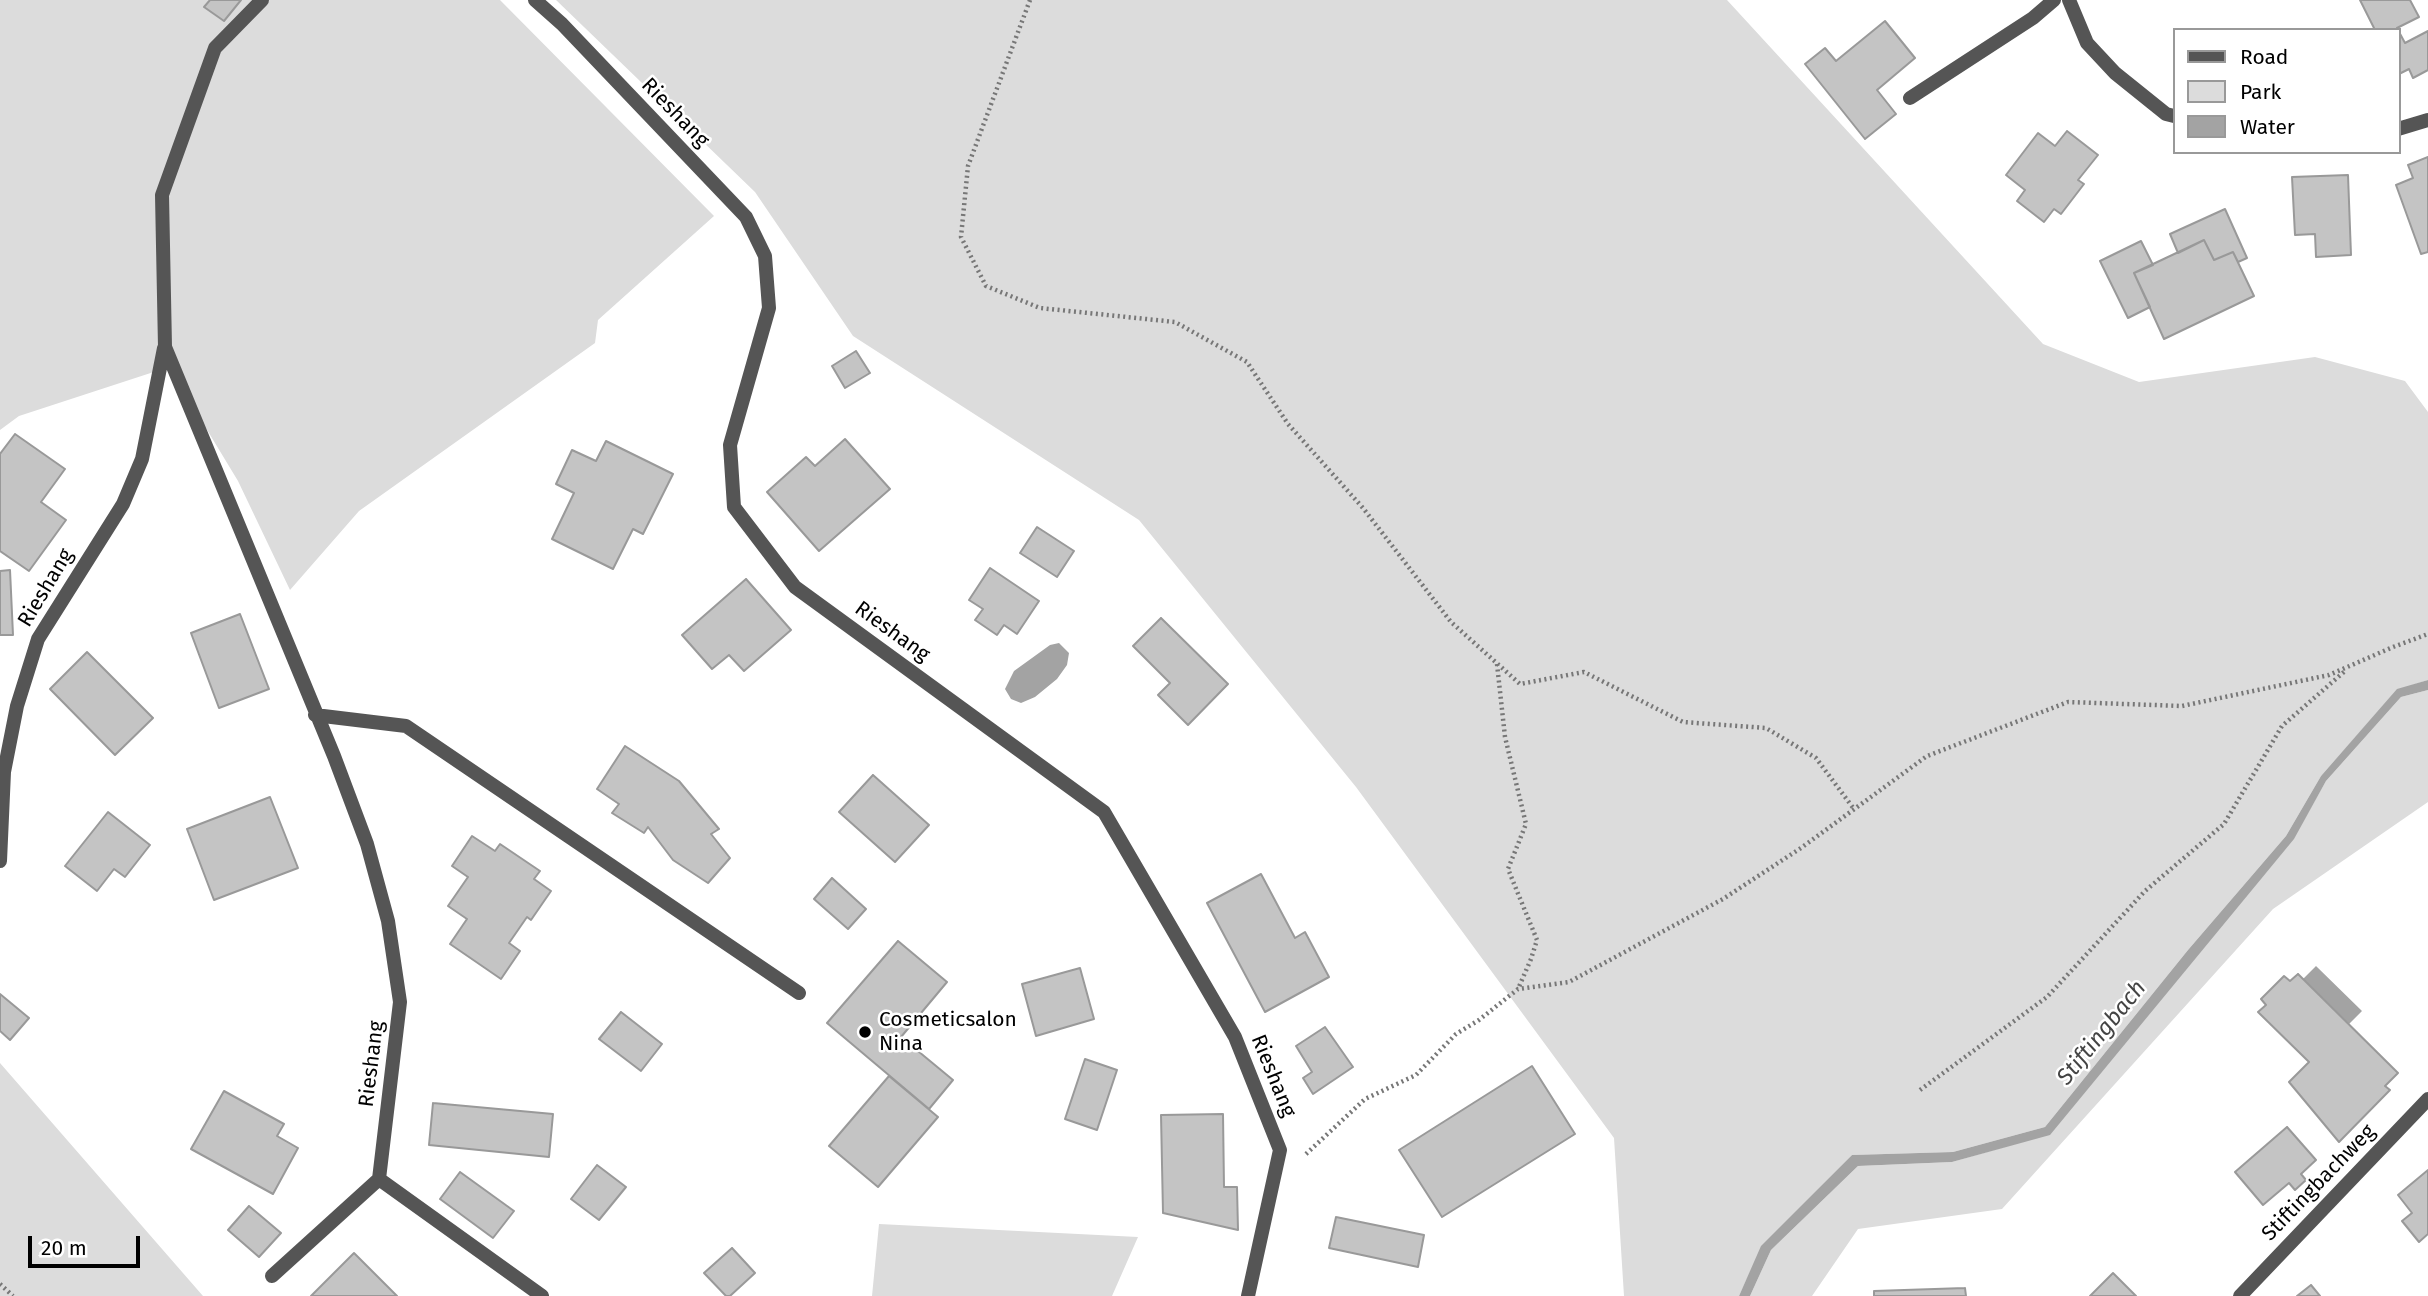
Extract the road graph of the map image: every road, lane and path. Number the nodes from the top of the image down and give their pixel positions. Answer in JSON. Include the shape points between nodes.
{"nodes":[{"id":1,"x":262,"y":0,"type":"edge"},
{"id":2,"x":535,"y":0,"type":"edge"},
{"id":3,"x":1030,"y":0,"type":"edge"},
{"id":4,"x":2053,"y":0,"type":"edge"},
{"id":5,"x":2069,"y":0,"type":"edge"},
{"id":6,"x":1910,"y":98,"type":"dead end"},
{"id":7,"x":2172,"y":116,"type":"edge"},
{"id":8,"x":2428,"y":120,"type":"edge"},
{"id":9,"x":2400,"y":128,"type":"edge"},
{"id":10,"x":165,"y":347,"type":"junction"},
{"id":11,"x":2428,"y":634,"type":"edge"},
{"id":12,"x":1497,"y":663,"type":"junction"},
{"id":13,"x":2348,"y":668,"type":"junction"},
{"id":14,"x":315,"y":715,"type":"junction"},
{"id":15,"x":1854,"y":809,"type":"junction"},
{"id":16,"x":0,"y":861,"type":"edge"},
{"id":17,"x":1518,"y":989,"type":"junction"},
{"id":18,"x":799,"y":993,"type":"dead end"},
{"id":19,"x":1920,"y":1090,"type":"dead end"},
{"id":20,"x":2428,"y":1099,"type":"edge"},
{"id":21,"x":379,"y":1179,"type":"junction"},
{"id":22,"x":1273,"y":1181,"type":"junction"},
{"id":23,"x":272,"y":1276,"type":"dead end"},
{"id":24,"x":0,"y":1284,"type":"edge"},
{"id":25,"x":13,"y":1296,"type":"edge"},
{"id":26,"x":542,"y":1296,"type":"edge"},
{"id":27,"x":1248,"y":1296,"type":"edge"},
{"id":28,"x":2240,"y":1296,"type":"edge"}],
"edges":[{"from":1,"to":10,"type":"street","name":"Rieshang","via":[[215,48],[162,195]]},
{"from":2,"to":22,"type":"street","name":"Rieshang","via":[[746,217],[765,256],[769,308],[730,445],[734,507],[795,587],[1104,812],[1235,1037],[1280,1150]]},
{"from":3,"to":12,"type":"path","via":[[968,166],[961,237],[986,286],[1040,308],[1175,321],[1247,362],[1288,424],[1363,508],[1451,622]]},
{"from":4,"to":6,"type":"street","via":[[2033,18]]},
{"from":5,"to":7,"type":"street","via":[[2087,43],[2115,73]]},
{"from":8,"to":9,"type":"street"},
{"from":10,"to":14,"type":"street","name":"Rieshang"},
{"from":10,"to":16,"type":"street","name":"Rieshang","via":[[142,459],[123,504],[38,639],[17,706],[4,772]]},
{"from":11,"to":13,"type":"path"},
{"from":12,"to":15,"type":"path","via":[[1520,684],[1584,672],[1683,722],[1766,728],[1816,758]]},
{"from":12,"to":17,"type":"path","via":[[1504,737],[1526,824],[1508,869],[1537,940]]},
{"from":13,"to":15,"type":"path","via":[[2329,676],[2182,705],[2068,702],[1927,756]]},
{"from":13,"to":19,"type":"path","via":[[2281,726],[2224,824],[2145,891],[2047,998]]},
{"from":14,"to":18,"type":"street","via":[[406,726]]},
{"from":14,"to":21,"type":"street","name":"Rieshang","via":[[366,844],[388,921],[400,1002]]},
{"from":15,"to":17,"type":"path","via":[[1723,899],[1569,982]]},
{"from":17,"to":22,"type":"path","via":[[1456,1034],[1416,1076],[1365,1099]]},
{"from":20,"to":28,"type":"street","name":"Stiftingbachweg"},
{"from":21,"to":23,"type":"street"},
{"from":21,"to":26,"type":"street"},
{"from":22,"to":27,"type":"street","name":"Rieshang"},
{"from":24,"to":25,"type":"path"}]}
